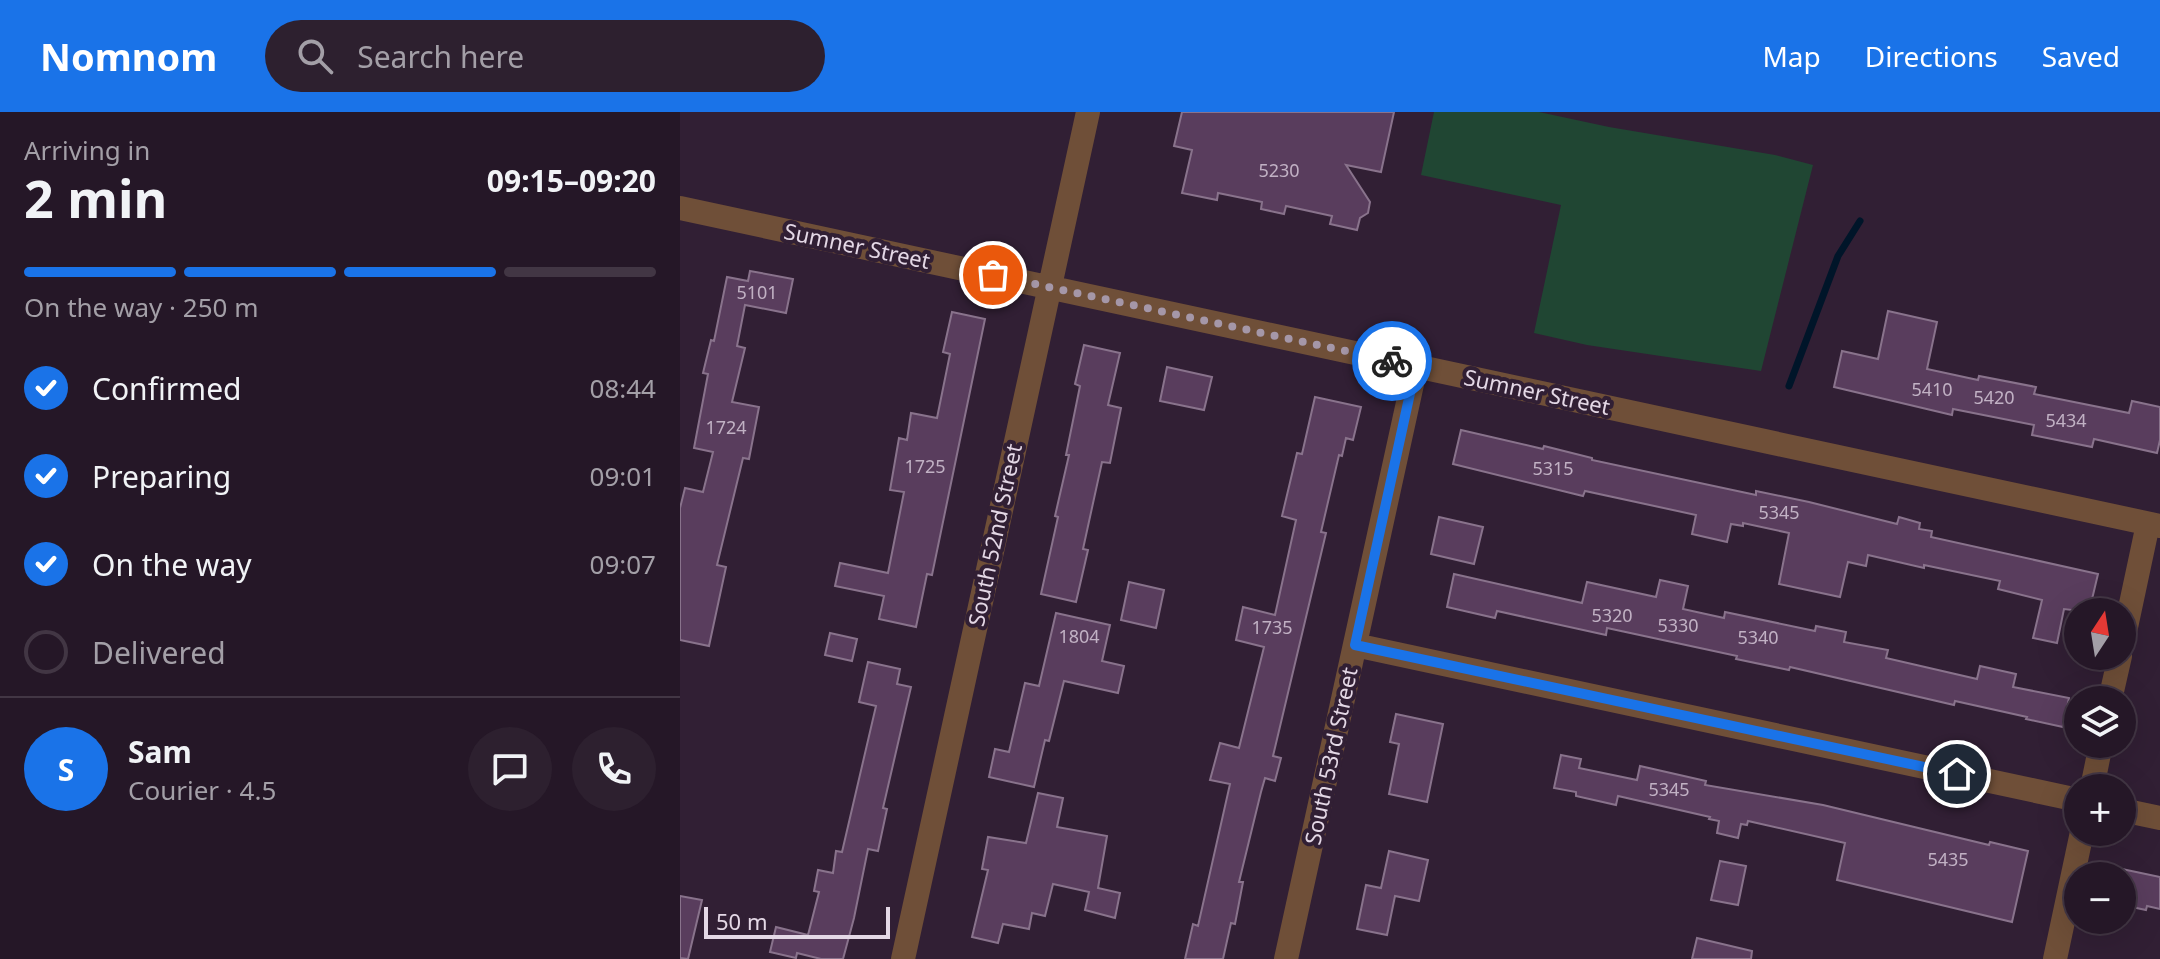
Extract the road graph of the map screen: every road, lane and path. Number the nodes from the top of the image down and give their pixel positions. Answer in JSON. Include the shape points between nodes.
{"nodes":[{"id":1,"x":1088,"y":112,"type":"edge"},
{"id":2,"x":681,"y":213,"type":"edge"},
{"id":3,"x":1050,"y":288,"type":"junction"},
{"id":4,"x":1416,"y":366,"type":"junction"},
{"id":5,"x":2154,"y":525,"type":"edge"},
{"id":6,"x":2135,"y":598,"type":"edge"},
{"id":7,"x":1355,"y":645,"type":"junction"},
{"id":8,"x":2064,"y":797,"type":"edge"},
{"id":9,"x":2136,"y":813,"type":"edge"},
{"id":10,"x":2160,"y":818,"type":"edge"},
{"id":11,"x":2079,"y":846,"type":"edge"},
{"id":12,"x":903,"y":959,"type":"edge"},
{"id":13,"x":1286,"y":959,"type":"edge"},
{"id":14,"x":2055,"y":959,"type":"edge"}],
"edges":[{"from":1,"to":3,"type":"street","name":"South 52nd Street"},
{"from":2,"to":3,"type":"street","name":"Sumner Street"},
{"from":3,"to":4,"type":"street","name":"Sumner Street"},
{"from":3,"to":12,"type":"street","name":"South 52nd Street"},
{"from":4,"to":5,"type":"street","name":"Sumner Street"},
{"from":4,"to":7,"type":"street","name":"South 53rd Street"},
{"from":5,"to":6,"type":"street"},
{"from":7,"to":8,"type":"street"},
{"from":7,"to":13,"type":"street","name":"South 53rd Street"},
{"from":9,"to":10,"type":"street"},
{"from":11,"to":14,"type":"street"}]}
